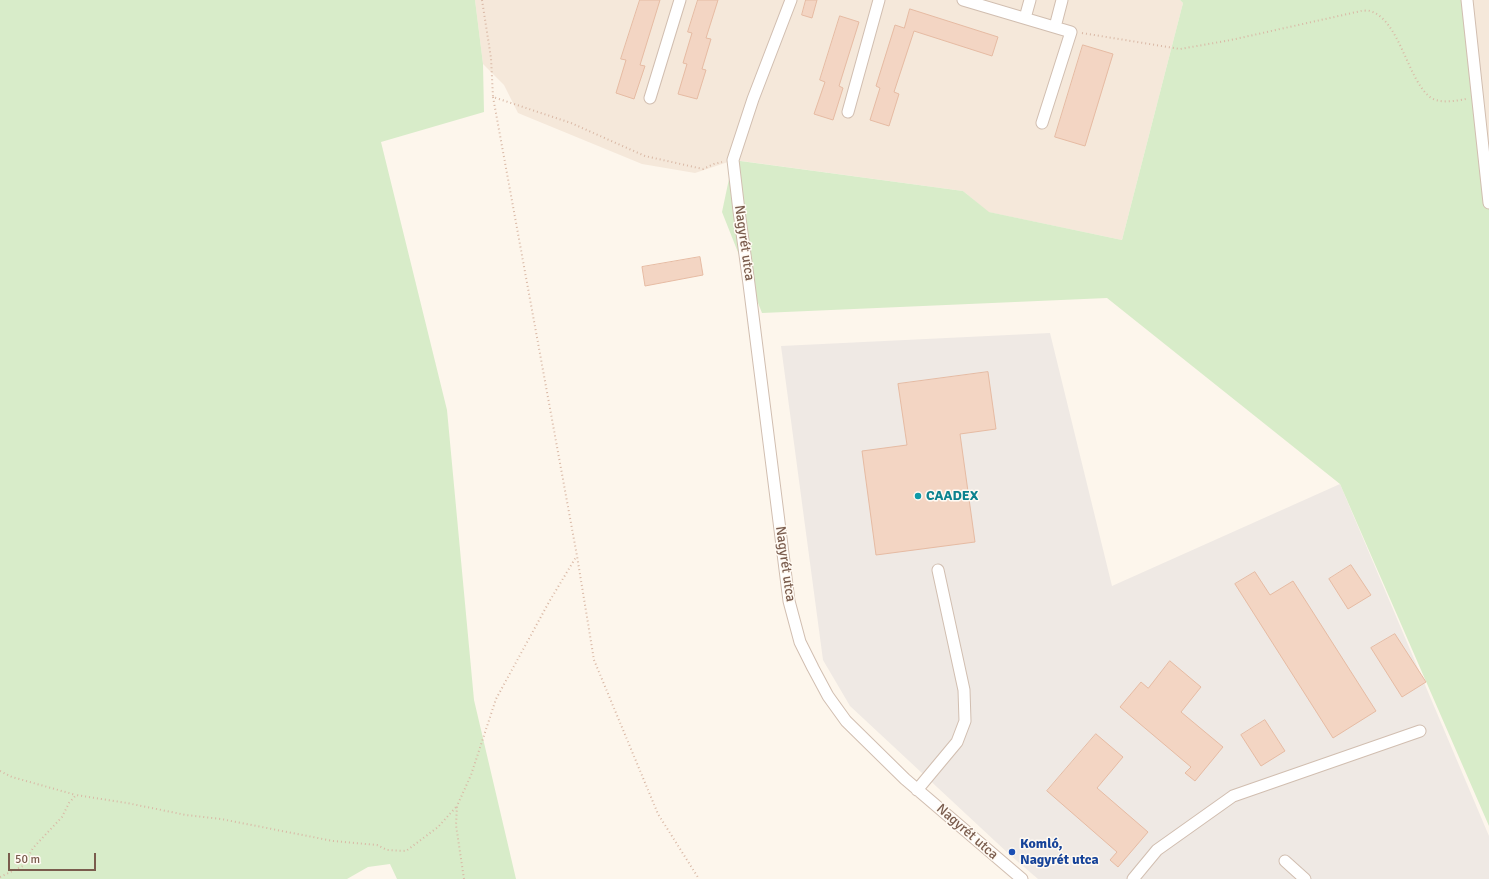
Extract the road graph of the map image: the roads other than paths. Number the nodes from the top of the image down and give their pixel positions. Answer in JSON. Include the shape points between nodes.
{"nodes":[{"id":1,"x":680,"y":0,"type":"edge"},
{"id":2,"x":792,"y":0,"type":"edge"},
{"id":3,"x":879,"y":0,"type":"edge"},
{"id":4,"x":963,"y":0,"type":"edge"},
{"id":5,"x":1030,"y":0,"type":"edge"},
{"id":6,"x":1062,"y":0,"type":"edge"},
{"id":7,"x":1467,"y":0,"type":"edge"},
{"id":8,"x":995,"y":5,"type":"edge"},
{"id":9,"x":1025,"y":18,"type":"junction"},
{"id":10,"x":1055,"y":27,"type":"junction"},
{"id":11,"x":650,"y":98,"type":"dead end"},
{"id":12,"x":848,"y":112,"type":"dead end"},
{"id":13,"x":1042,"y":123,"type":"dead end"},
{"id":14,"x":1489,"y":203,"type":"edge"},
{"id":15,"x":938,"y":570,"type":"dead end"},
{"id":16,"x":1420,"y":730,"type":"dead end"},
{"id":17,"x":918,"y":790,"type":"junction"},
{"id":18,"x":1285,"y":861,"type":"dead end"},
{"id":19,"x":1022,"y":879,"type":"edge"},
{"id":20,"x":1133,"y":879,"type":"edge"},
{"id":21,"x":1305,"y":879,"type":"edge"}],
"edges":[{"from":1,"to":11,"type":"street"},
{"from":2,"to":17,"type":"street","name":"Nagyrét utca","via":[[753,99],[734,160],[738,211],[789,601],[800,642],[828,696],[846,721]]},
{"from":3,"to":12,"type":"street"},
{"from":4,"to":8,"type":"street"},
{"from":5,"to":9,"type":"street"},
{"from":6,"to":10,"type":"street"},
{"from":7,"to":14,"type":"street"},
{"from":8,"to":9,"type":"street"},
{"from":9,"to":10,"type":"street"},
{"from":10,"to":13,"type":"street","via":[[1071,32]]},
{"from":15,"to":17,"type":"street","via":[[964,690],[965,722],[957,742]]},
{"from":16,"to":20,"type":"street","via":[[1233,796],[1156,850]]},
{"from":17,"to":19,"type":"street","name":"Nagyrét utca"},
{"from":18,"to":21,"type":"street"}]}
